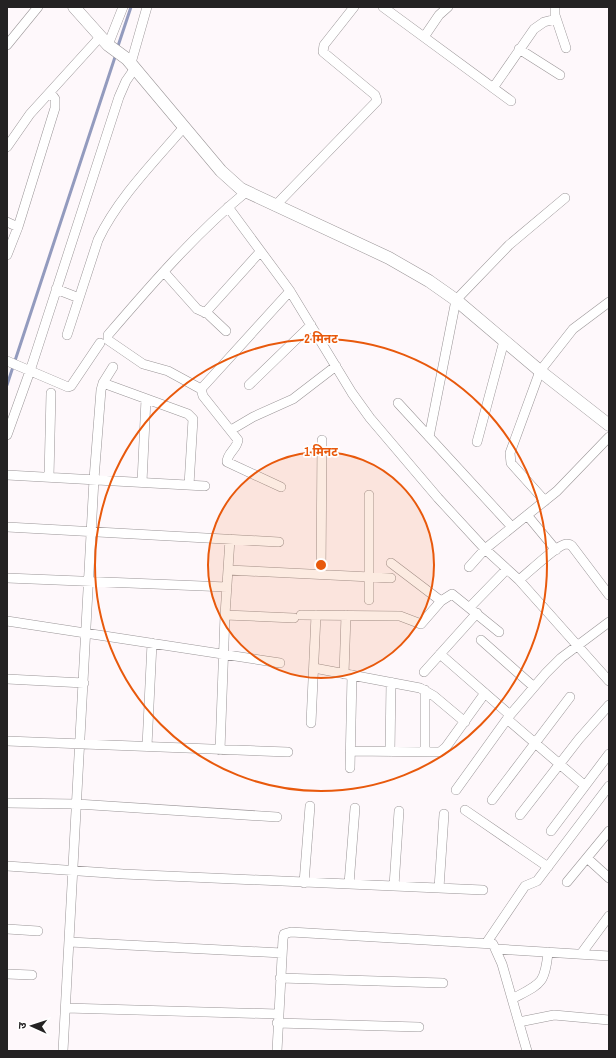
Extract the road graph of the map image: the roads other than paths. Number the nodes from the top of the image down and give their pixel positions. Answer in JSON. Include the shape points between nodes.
{"nodes":[{"id":1,"x":38,"y":7,"type":"edge"},
{"id":2,"x":74,"y":7,"type":"edge"},
{"id":3,"x":123,"y":7,"type":"edge"},
{"id":4,"x":147,"y":7,"type":"edge"},
{"id":5,"x":354,"y":7,"type":"edge"},
{"id":6,"x":383,"y":7,"type":"edge"},
{"id":7,"x":448,"y":7,"type":"edge"},
{"id":8,"x":556,"y":7,"type":"edge"},
{"id":9,"x":556,"y":19,"type":"junction"},
{"id":10,"x":424,"y":37,"type":"junction"},
{"id":11,"x":107,"y":44,"type":"junction"},
{"id":12,"x":7,"y":45,"type":"edge"},
{"id":13,"x":566,"y":48,"type":"dead end"},
{"id":14,"x":520,"y":49,"type":"junction"},
{"id":15,"x":131,"y":63,"type":"junction"},
{"id":16,"x":560,"y":75,"type":"dead end"},
{"id":17,"x":493,"y":88,"type":"junction"},
{"id":18,"x":50,"y":92,"type":"junction"},
{"id":19,"x":510,"y":101,"type":"dead end"},
{"id":20,"x":184,"y":127,"type":"junction"},
{"id":21,"x":7,"y":147,"type":"edge"},
{"id":22,"x":246,"y":192,"type":"junction"},
{"id":23,"x":565,"y":198,"type":"dead end"},
{"id":24,"x":275,"y":206,"type":"junction"},
{"id":25,"x":228,"y":207,"type":"junction"},
{"id":26,"x":7,"y":222,"type":"edge"},
{"id":27,"x":18,"y":227,"type":"junction"},
{"id":28,"x":260,"y":252,"type":"junction"},
{"id":29,"x":7,"y":255,"type":"edge"},
{"id":30,"x":164,"y":272,"type":"junction"},
{"id":31,"x":56,"y":289,"type":"junction"},
{"id":32,"x":290,"y":290,"type":"junction"},
{"id":33,"x":79,"y":298,"type":"junction"},
{"id":34,"x":456,"y":300,"type":"junction"},
{"id":35,"x":609,"y":302,"type":"edge"},
{"id":36,"x":205,"y":313,"type":"junction"},
{"id":37,"x":311,"y":325,"type":"junction"},
{"id":38,"x":226,"y":331,"type":"dead end"},
{"id":39,"x":67,"y":335,"type":"dead end"},
{"id":40,"x":504,"y":341,"type":"junction"},
{"id":41,"x":100,"y":343,"type":"dead end"},
{"id":42,"x":7,"y":361,"type":"edge"},
{"id":43,"x":336,"y":366,"type":"junction"},
{"id":44,"x":113,"y":367,"type":"dead end"},
{"id":45,"x":29,"y":370,"type":"junction"},
{"id":46,"x":540,"y":371,"type":"junction"},
{"id":47,"x":103,"y":383,"type":"junction"},
{"id":48,"x":249,"y":385,"type":"dead end"},
{"id":49,"x":201,"y":389,"type":"junction"},
{"id":50,"x":51,"y":393,"type":"dead end"},
{"id":51,"x":146,"y":399,"type":"junction"},
{"id":52,"x":398,"y":403,"type":"dead end"},
{"id":53,"x":609,"y":425,"type":"edge"},
{"id":54,"x":231,"y":430,"type":"junction"},
{"id":55,"x":7,"y":435,"type":"edge"},
{"id":56,"x":429,"y":436,"type":"junction"},
{"id":57,"x":609,"y":437,"type":"edge"},
{"id":58,"x":322,"y":440,"type":"dead end"},
{"id":59,"x":477,"y":442,"type":"dead end"},
{"id":60,"x":7,"y":475,"type":"edge"},
{"id":61,"x":48,"y":477,"type":"junction"},
{"id":62,"x":94,"y":479,"type":"junction"},
{"id":63,"x":142,"y":482,"type":"junction"},
{"id":64,"x":189,"y":485,"type":"junction"},
{"id":65,"x":205,"y":486,"type":"dead end"},
{"id":66,"x":281,"y":487,"type":"dead end"},
{"id":67,"x":369,"y":495,"type":"dead end"},
{"id":68,"x":545,"y":500,"type":"junction"},
{"id":69,"x":527,"y":515,"type":"junction"},
{"id":70,"x":7,"y":527,"type":"edge"},
{"id":71,"x":512,"y":527,"type":"junction"},
{"id":72,"x":91,"y":532,"type":"junction"},
{"id":73,"x":230,"y":539,"type":"junction"},
{"id":74,"x":279,"y":542,"type":"dead end"},
{"id":75,"x":486,"y":549,"type":"junction"},
{"id":76,"x":556,"y":550,"type":"junction"},
{"id":77,"x":391,"y":563,"type":"dead end"},
{"id":78,"x":469,"y":567,"type":"dead end"},
{"id":79,"x":228,"y":570,"type":"junction"},
{"id":80,"x":506,"y":570,"type":"junction"},
{"id":81,"x":321,"y":574,"type":"junction"},
{"id":82,"x":369,"y":577,"type":"junction"},
{"id":83,"x":7,"y":578,"type":"edge"},
{"id":84,"x":391,"y":578,"type":"dead end"},
{"id":85,"x":519,"y":580,"type":"junction"},
{"id":86,"x":89,"y":582,"type":"junction"},
{"id":87,"x":227,"y":587,"type":"junction"},
{"id":88,"x":609,"y":595,"type":"edge"},
{"id":89,"x":369,"y":600,"type":"dead end"},
{"id":90,"x":441,"y":601,"type":"junction"},
{"id":91,"x":474,"y":610,"type":"junction"},
{"id":92,"x":225,"y":615,"type":"junction"},
{"id":93,"x":316,"y":615,"type":"junction"},
{"id":94,"x":346,"y":615,"type":"junction"},
{"id":95,"x":7,"y":621,"type":"edge"},
{"id":96,"x":609,"y":622,"type":"edge"},
{"id":97,"x":499,"y":632,"type":"dead end"},
{"id":98,"x":86,"y":634,"type":"junction"},
{"id":99,"x":481,"y":640,"type":"dead end"},
{"id":100,"x":152,"y":643,"type":"junction"},
{"id":101,"x":576,"y":646,"type":"junction"},
{"id":102,"x":440,"y":654,"type":"junction"},
{"id":103,"x":224,"y":655,"type":"junction"},
{"id":104,"x":280,"y":663,"type":"dead end"},
{"id":105,"x":314,"y":668,"type":"junction"},
{"id":106,"x":424,"y":672,"type":"dead end"},
{"id":107,"x":348,"y":674,"type":"junction"},
{"id":108,"x":7,"y":679,"type":"edge"},
{"id":109,"x":609,"y":681,"type":"edge"},
{"id":110,"x":391,"y":682,"type":"junction"},
{"id":111,"x":84,"y":683,"type":"junction"},
{"id":112,"x":534,"y":687,"type":"junction"},
{"id":113,"x":425,"y":690,"type":"junction"},
{"id":114,"x":485,"y":693,"type":"junction"},
{"id":115,"x":570,"y":697,"type":"dead end"},
{"id":116,"x":609,"y":705,"type":"edge"},
{"id":117,"x":508,"y":717,"type":"junction"},
{"id":118,"x":465,"y":722,"type":"junction"},
{"id":119,"x":311,"y":723,"type":"dead end"},
{"id":120,"x":7,"y":741,"type":"edge"},
{"id":121,"x":535,"y":743,"type":"junction"},
{"id":122,"x":80,"y":744,"type":"junction"},
{"id":123,"x":147,"y":746,"type":"junction"},
{"id":124,"x":220,"y":750,"type":"junction"},
{"id":125,"x":350,"y":751,"type":"junction"},
{"id":126,"x":288,"y":752,"type":"dead end"},
{"id":127,"x":390,"y":752,"type":"junction"},
{"id":128,"x":424,"y":752,"type":"junction"},
{"id":129,"x":609,"y":754,"type":"edge"},
{"id":130,"x":560,"y":764,"type":"junction"},
{"id":131,"x":350,"y":768,"type":"dead end"},
{"id":132,"x":584,"y":786,"type":"junction"},
{"id":133,"x":609,"y":786,"type":"edge"},
{"id":134,"x":456,"y":790,"type":"dead end"},
{"id":135,"x":492,"y":800,"type":"dead end"},
{"id":136,"x":7,"y":803,"type":"edge"},
{"id":137,"x":77,"y":804,"type":"junction"},
{"id":138,"x":310,"y":806,"type":"dead end"},
{"id":139,"x":355,"y":808,"type":"dead end"},
{"id":140,"x":465,"y":810,"type":"dead end"},
{"id":141,"x":399,"y":811,"type":"dead end"},
{"id":142,"x":444,"y":814,"type":"dead end"},
{"id":143,"x":520,"y":815,"type":"dead end"},
{"id":144,"x":276,"y":817,"type":"dead end"},
{"id":145,"x":551,"y":831,"type":"dead end"},
{"id":146,"x":609,"y":831,"type":"edge"},
{"id":147,"x":587,"y":858,"type":"junction"},
{"id":148,"x":7,"y":866,"type":"edge"},
{"id":149,"x":548,"y":867,"type":"junction"},
{"id":150,"x":73,"y":870,"type":"junction"},
{"id":151,"x":609,"y":878,"type":"edge"},
{"id":152,"x":304,"y":882,"type":"junction"},
{"id":153,"x":567,"y":882,"type":"dead end"},
{"id":154,"x":349,"y":884,"type":"junction"},
{"id":155,"x":394,"y":886,"type":"junction"},
{"id":156,"x":439,"y":888,"type":"junction"},
{"id":157,"x":483,"y":890,"type":"dead end"},
{"id":158,"x":609,"y":916,"type":"edge"},
{"id":159,"x":7,"y":929,"type":"edge"},
{"id":160,"x":38,"y":931,"type":"dead end"},
{"id":161,"x":70,"y":942,"type":"junction"},
{"id":162,"x":487,"y":942,"type":"junction"},
{"id":163,"x":496,"y":949,"type":"junction"},
{"id":164,"x":548,"y":952,"type":"junction"},
{"id":165,"x":282,"y":953,"type":"junction"},
{"id":166,"x":581,"y":954,"type":"junction"},
{"id":167,"x":609,"y":956,"type":"edge"},
{"id":168,"x":7,"y":974,"type":"edge"},
{"id":169,"x":32,"y":975,"type":"dead end"},
{"id":170,"x":280,"y":978,"type":"junction"},
{"id":171,"x":443,"y":983,"type":"dead end"},
{"id":172,"x":512,"y":998,"type":"junction"},
{"id":173,"x":66,"y":1008,"type":"junction"},
{"id":174,"x":278,"y":1018,"type":"junction"},
{"id":175,"x":609,"y":1020,"type":"edge"},
{"id":176,"x":519,"y":1022,"type":"junction"},
{"id":177,"x":419,"y":1027,"type":"dead end"},
{"id":178,"x":63,"y":1051,"type":"edge"},
{"id":179,"x":277,"y":1051,"type":"edge"},
{"id":180,"x":527,"y":1051,"type":"edge"}],
"edges":[{"from":1,"to":12,"type":"street"},
{"from":2,"to":11,"type":"street"},
{"from":3,"to":11,"type":"street"},
{"from":4,"to":15,"type":"street"},
{"from":5,"to":24,"type":"street","via":[[324,45],[323,52],[375,95],[377,101]]},
{"from":6,"to":10,"type":"street"},
{"from":7,"to":10,"type":"street","via":[[439,15]]},
{"from":8,"to":9,"type":"street"},
{"from":9,"to":13,"type":"street"},
{"from":9,"to":14,"type":"street","via":[[538,25]]},
{"from":10,"to":17,"type":"street"},
{"from":11,"to":15,"type":"street"},
{"from":11,"to":18,"type":"street"},
{"from":14,"to":16,"type":"street"},
{"from":14,"to":17,"type":"street"},
{"from":15,"to":20,"type":"street"},
{"from":15,"to":31,"type":"street"},
{"from":17,"to":19,"type":"street"},
{"from":18,"to":21,"type":"street","via":[[30,114]]},
{"from":18,"to":27,"type":"street","via":[[55,99],[55,108]]},
{"from":20,"to":22,"type":"street","via":[[221,171]]},
{"from":20,"to":33,"type":"street","via":[[108,221],[98,240]]},
{"from":22,"to":24,"type":"street"},
{"from":22,"to":25,"type":"street"},
{"from":23,"to":34,"type":"street","via":[[509,245]]},
{"from":24,"to":34,"type":"street","via":[[406,267]]},
{"from":25,"to":28,"type":"street"},
{"from":25,"to":30,"type":"street"},
{"from":26,"to":27,"type":"street"},
{"from":27,"to":29,"type":"street"},
{"from":28,"to":32,"type":"street"},
{"from":28,"to":36,"type":"street"},
{"from":30,"to":36,"type":"street","via":[[197,309]]},
{"from":30,"to":49,"type":"street","via":[[108,335],[108,340],[143,364],[168,371]]},
{"from":31,"to":33,"type":"street"},
{"from":31,"to":45,"type":"street"},
{"from":32,"to":37,"type":"street"},
{"from":32,"to":49,"type":"street"},
{"from":33,"to":39,"type":"street"},
{"from":34,"to":40,"type":"street"},
{"from":34,"to":56,"type":"street"},
{"from":35,"to":46,"type":"street","via":[[573,329]]},
{"from":36,"to":38,"type":"street"},
{"from":37,"to":43,"type":"street"},
{"from":37,"to":48,"type":"street"},
{"from":40,"to":46,"type":"street"},
{"from":40,"to":59,"type":"street"},
{"from":41,"to":45,"type":"street","via":[[71,386],[65,386]]},
{"from":42,"to":45,"type":"street"},
{"from":43,"to":54,"type":"street","via":[[293,399]]},
{"from":43,"to":75,"type":"street","via":[[352,393],[397,451]]},
{"from":44,"to":47,"type":"street"},
{"from":45,"to":55,"type":"street"},
{"from":46,"to":53,"type":"street"},
{"from":46,"to":68,"type":"street","via":[[510,458],[514,467]]},
{"from":47,"to":51,"type":"street"},
{"from":47,"to":62,"type":"street"},
{"from":49,"to":54,"type":"street","via":[[203,396]]},
{"from":50,"to":61,"type":"street"},
{"from":51,"to":63,"type":"street"},
{"from":51,"to":64,"type":"street","via":[[188,414],[193,419]]},
{"from":52,"to":56,"type":"street"},
{"from":54,"to":66,"type":"street","via":[[238,442],[227,462]]},
{"from":56,"to":71,"type":"street"},
{"from":57,"to":68,"type":"street"},
{"from":58,"to":81,"type":"street"},
{"from":60,"to":61,"type":"street"},
{"from":61,"to":62,"type":"street"},
{"from":62,"to":63,"type":"street"},
{"from":62,"to":72,"type":"street"},
{"from":63,"to":64,"type":"street"},
{"from":64,"to":65,"type":"street"},
{"from":67,"to":82,"type":"street"},
{"from":68,"to":69,"type":"street"},
{"from":69,"to":71,"type":"street"},
{"from":69,"to":76,"type":"street"},
{"from":70,"to":72,"type":"street"},
{"from":71,"to":75,"type":"street"},
{"from":72,"to":73,"type":"street"},
{"from":72,"to":86,"type":"street"},
{"from":73,"to":74,"type":"street"},
{"from":73,"to":79,"type":"street"},
{"from":75,"to":78,"type":"street"},
{"from":75,"to":80,"type":"street"},
{"from":76,"to":85,"type":"street"},
{"from":76,"to":88,"type":"street","via":[[566,544],[572,546]]},
{"from":77,"to":90,"type":"street"},
{"from":79,"to":81,"type":"street"},
{"from":79,"to":87,"type":"street"},
{"from":80,"to":85,"type":"street"},
{"from":80,"to":91,"type":"street"},
{"from":81,"to":82,"type":"street"},
{"from":82,"to":84,"type":"street"},
{"from":82,"to":89,"type":"street"},
{"from":83,"to":86,"type":"street"},
{"from":85,"to":101,"type":"street"},
{"from":86,"to":87,"type":"street"},
{"from":86,"to":98,"type":"street"},
{"from":87,"to":92,"type":"street"},
{"from":90,"to":91,"type":"street","via":[[452,594]]},
{"from":90,"to":94,"type":"street","via":[[421,624],[400,616]]},
{"from":91,"to":97,"type":"street"},
{"from":91,"to":102,"type":"street"},
{"from":92,"to":93,"type":"street"},
{"from":92,"to":103,"type":"street"},
{"from":93,"to":94,"type":"street"},
{"from":93,"to":105,"type":"street"},
{"from":94,"to":107,"type":"street"},
{"from":95,"to":98,"type":"street"},
{"from":96,"to":101,"type":"street"},
{"from":98,"to":100,"type":"street"},
{"from":98,"to":111,"type":"street"},
{"from":99,"to":112,"type":"street"},
{"from":100,"to":103,"type":"street"},
{"from":100,"to":123,"type":"street"},
{"from":101,"to":109,"type":"street"},
{"from":101,"to":112,"type":"street","via":[[552,666]]},
{"from":102,"to":106,"type":"street"},
{"from":102,"to":114,"type":"street"},
{"from":103,"to":104,"type":"street"},
{"from":103,"to":124,"type":"street"},
{"from":105,"to":107,"type":"street"},
{"from":105,"to":119,"type":"street"},
{"from":107,"to":110,"type":"street"},
{"from":107,"to":125,"type":"street"},
{"from":108,"to":111,"type":"street"},
{"from":110,"to":113,"type":"street"},
{"from":110,"to":127,"type":"street"},
{"from":111,"to":122,"type":"street"},
{"from":112,"to":117,"type":"street"},
{"from":113,"to":118,"type":"street"},
{"from":113,"to":128,"type":"street"},
{"from":114,"to":117,"type":"street"},
{"from":114,"to":118,"type":"street"},
{"from":115,"to":121,"type":"street"},
{"from":116,"to":130,"type":"street"},
{"from":117,"to":121,"type":"street"},
{"from":117,"to":134,"type":"street"},
{"from":118,"to":128,"type":"street","via":[[443,750]]},
{"from":120,"to":122,"type":"street"},
{"from":121,"to":130,"type":"street"},
{"from":121,"to":135,"type":"street"},
{"from":122,"to":123,"type":"street"},
{"from":122,"to":137,"type":"street"},
{"from":123,"to":124,"type":"street"},
{"from":124,"to":126,"type":"street"},
{"from":125,"to":127,"type":"street"},
{"from":125,"to":131,"type":"street"},
{"from":127,"to":128,"type":"street"},
{"from":129,"to":132,"type":"street"},
{"from":130,"to":132,"type":"street"},
{"from":130,"to":143,"type":"street"},
{"from":132,"to":145,"type":"street"},
{"from":133,"to":149,"type":"street"},
{"from":136,"to":137,"type":"street"},
{"from":137,"to":144,"type":"street"},
{"from":137,"to":150,"type":"street"},
{"from":138,"to":152,"type":"street"},
{"from":139,"to":154,"type":"street"},
{"from":140,"to":149,"type":"street"},
{"from":141,"to":155,"type":"street"},
{"from":142,"to":156,"type":"street"},
{"from":146,"to":147,"type":"street"},
{"from":147,"to":151,"type":"street"},
{"from":147,"to":153,"type":"street"},
{"from":148,"to":150,"type":"street"},
{"from":149,"to":162,"type":"street","via":[[537,881],[525,886]]},
{"from":150,"to":152,"type":"street"},
{"from":150,"to":161,"type":"street"},
{"from":152,"to":154,"type":"street"},
{"from":154,"to":155,"type":"street"},
{"from":155,"to":156,"type":"street"},
{"from":156,"to":157,"type":"street"},
{"from":158,"to":166,"type":"street"},
{"from":159,"to":160,"type":"street"},
{"from":161,"to":165,"type":"street"},
{"from":161,"to":173,"type":"street"},
{"from":162,"to":163,"type":"street","via":[[493,944]]},
{"from":162,"to":165,"type":"street","via":[[291,932],[284,934]]},
{"from":163,"to":164,"type":"street"},
{"from":163,"to":172,"type":"street"},
{"from":164,"to":166,"type":"street"},
{"from":164,"to":172,"type":"street","via":[[542,980]]},
{"from":165,"to":170,"type":"street"},
{"from":166,"to":167,"type":"street"},
{"from":168,"to":169,"type":"street"},
{"from":170,"to":171,"type":"street"},
{"from":170,"to":174,"type":"street"},
{"from":172,"to":176,"type":"street"},
{"from":173,"to":174,"type":"street"},
{"from":173,"to":178,"type":"street"},
{"from":174,"to":177,"type":"street"},
{"from":174,"to":179,"type":"street"},
{"from":175,"to":176,"type":"street","via":[[548,1015]]},
{"from":176,"to":180,"type":"street"}]}
